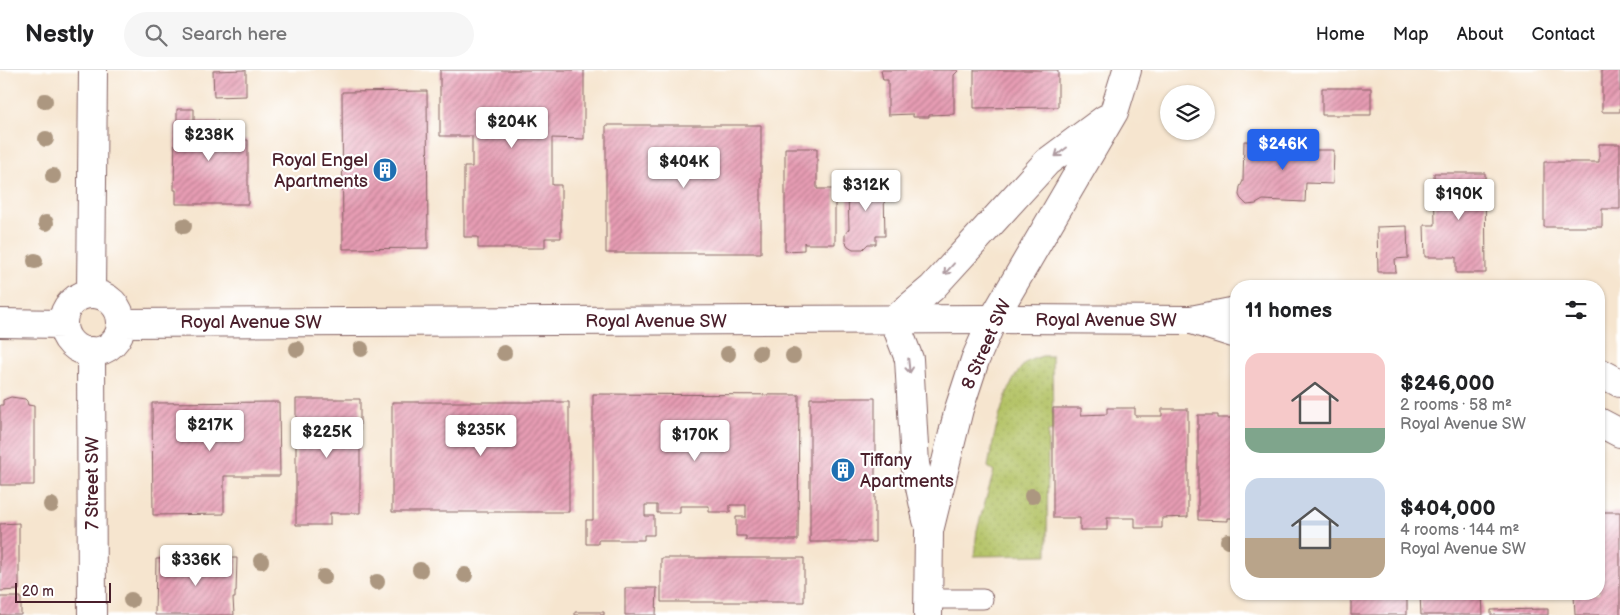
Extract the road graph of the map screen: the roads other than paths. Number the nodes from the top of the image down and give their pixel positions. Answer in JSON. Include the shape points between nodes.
{"nodes":[{"id":1,"x":92,"y":70,"type":"edge"},
{"id":2,"x":1127,"y":70,"type":"edge"},
{"id":3,"x":1114,"y":112,"type":"junction"},
{"id":4,"x":91,"y":294,"type":"junction"},
{"id":5,"x":1230,"y":312,"type":"edge"},
{"id":6,"x":993,"y":319,"type":"junction"},
{"id":7,"x":894,"y":320,"type":"junction"},
{"id":8,"x":1191,"y":320,"type":"junction"},
{"id":9,"x":0,"y":323,"type":"edge"},
{"id":10,"x":121,"y":323,"type":"junction"},
{"id":11,"x":63,"y":324,"type":"junction"},
{"id":12,"x":1230,"y":332,"type":"edge"},
{"id":13,"x":91,"y":351,"type":"junction"},
{"id":14,"x":1605,"y":375,"type":"edge"},
{"id":15,"x":1620,"y":383,"type":"edge"},
{"id":16,"x":1605,"y":425,"type":"edge"},
{"id":17,"x":1620,"y":433,"type":"edge"},
{"id":18,"x":929,"y":531,"type":"junction"},
{"id":19,"x":983,"y":598,"type":"dead end"},
{"id":20,"x":928,"y":607,"type":"edge"},
{"id":21,"x":92,"y":615,"type":"edge"}],
"edges":[{"from":1,"to":4,"type":"street"},
{"from":2,"to":3,"type":"street","name":"8 Street SW"},
{"from":3,"to":6,"type":"street","name":"8 Street SW"},
{"from":3,"to":7,"type":"street","one_way":true,"via":[[1047,162],[932,288]]},
{"from":4,"to":10,"type":"street","via":[[109,299],[118,310]]},
{"from":4,"to":11,"type":"street","via":[[78,297],[70,304]]},
{"from":5,"to":8,"type":"street","name":"Royal Avenue SW"},
{"from":6,"to":7,"type":"street","name":"Royal Avenue SW"},
{"from":6,"to":8,"type":"street","name":"Royal Avenue SW"},
{"from":6,"to":18,"type":"street","name":"8 Street SW","via":[[959,409]]},
{"from":7,"to":10,"type":"street","name":"Royal Avenue SW"},
{"from":7,"to":18,"type":"street","one_way":true,"via":[[909,359],[915,464]]},
{"from":8,"to":12,"type":"street","name":"Royal Avenue SW"},
{"from":9,"to":11,"type":"street"},
{"from":10,"to":13,"type":"street","via":[[111,344],[102,350]]},
{"from":11,"to":13,"type":"street","via":[[74,346]]},
{"from":13,"to":21,"type":"street","name":"7 Street SW"},
{"from":14,"to":15,"type":"street"},
{"from":16,"to":17,"type":"street"},
{"from":18,"to":20,"type":"street","name":"8 Street SW"},
{"from":19,"to":20,"type":"lane"}]}
